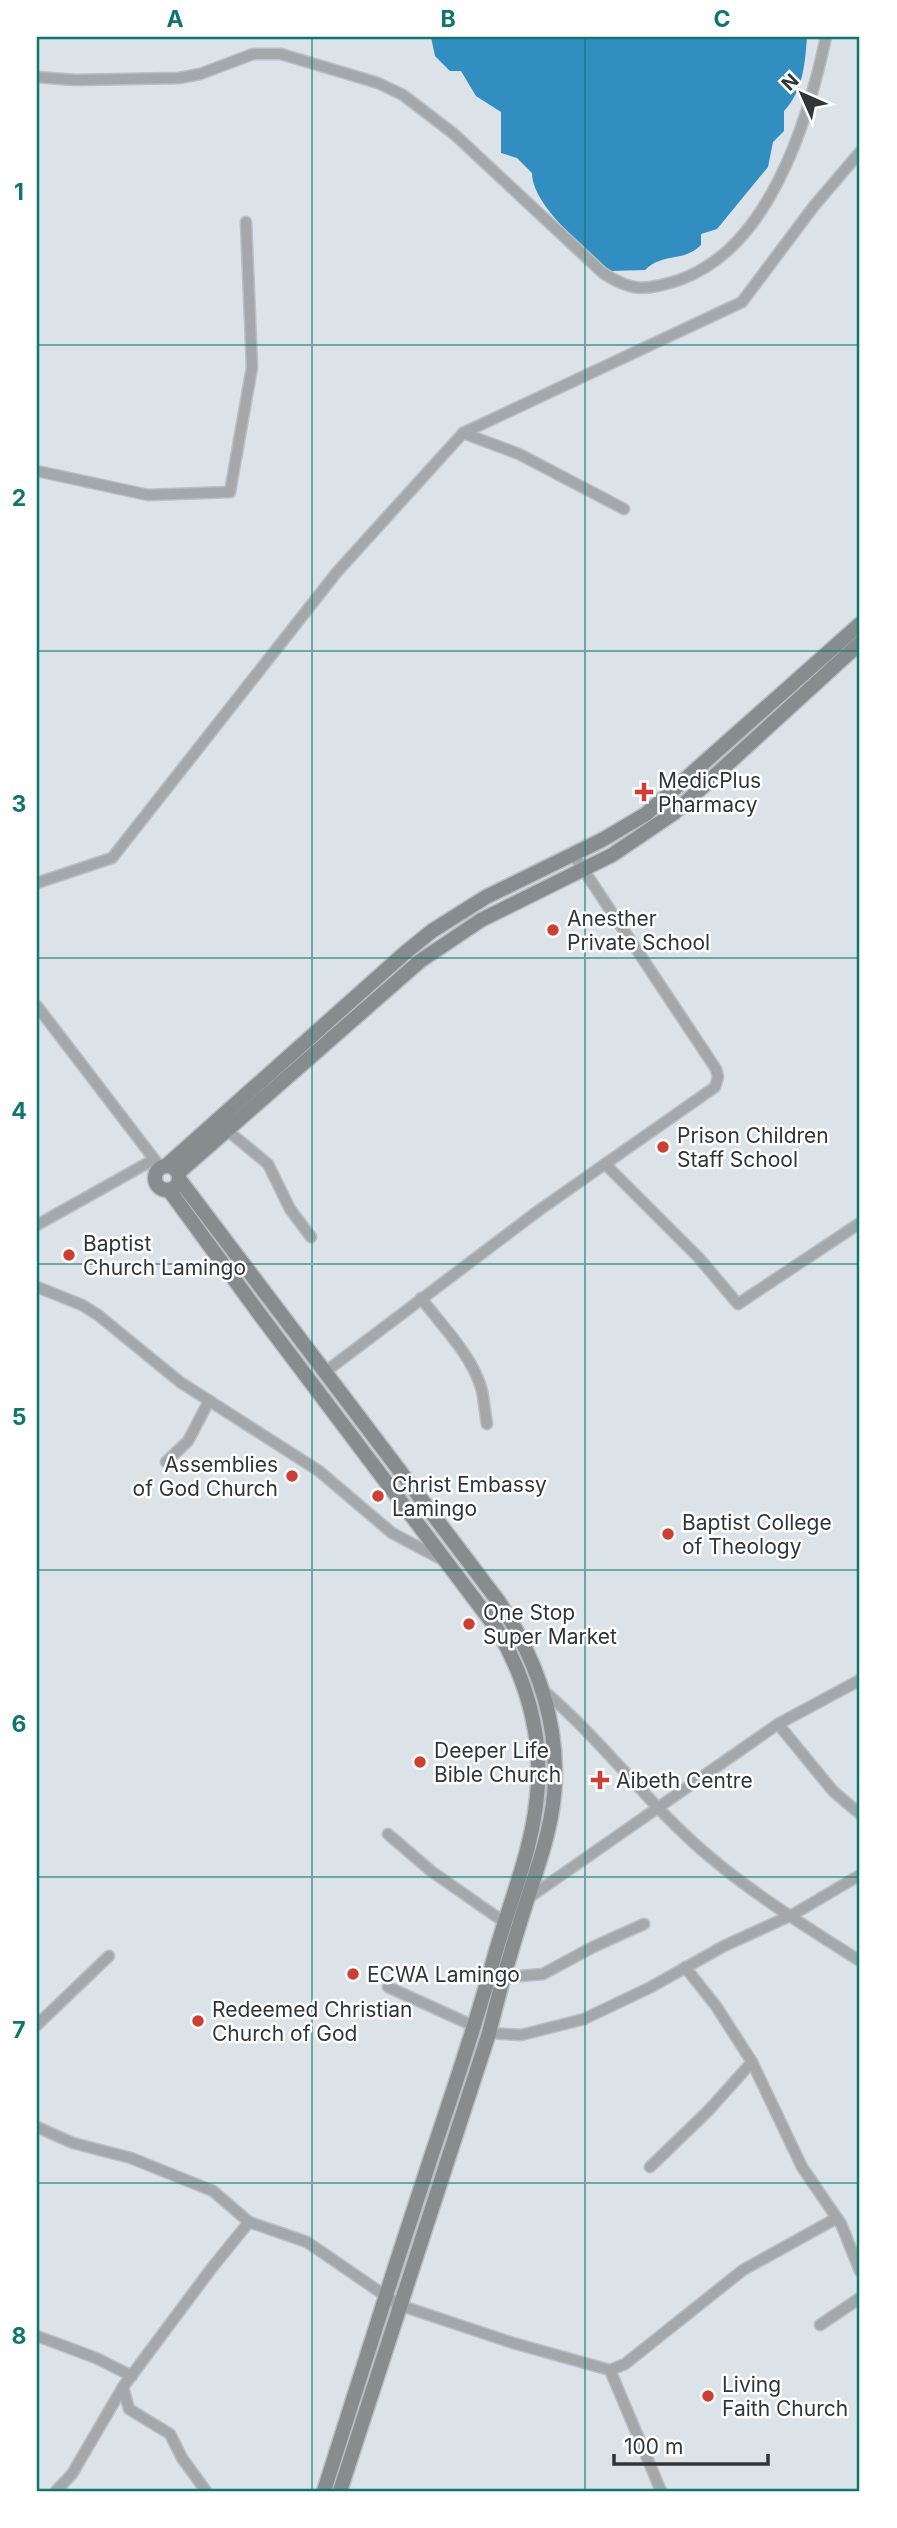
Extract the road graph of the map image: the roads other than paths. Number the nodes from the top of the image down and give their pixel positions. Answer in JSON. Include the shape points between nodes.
{"nodes":[{"id":1,"x":826,"y":37,"type":"edge"},
{"id":2,"x":37,"y":77,"type":"edge"},
{"id":3,"x":860,"y":152,"type":"edge"},
{"id":4,"x":246,"y":222,"type":"dead end"},
{"id":5,"x":463,"y":433,"type":"junction"},
{"id":6,"x":37,"y":471,"type":"edge"},
{"id":7,"x":624,"y":509,"type":"dead end"},
{"id":8,"x":860,"y":624,"type":"edge"},
{"id":9,"x":860,"y":643,"type":"edge"},
{"id":10,"x":573,"y":854,"type":"junction"},
{"id":11,"x":583,"y":868,"type":"junction"},
{"id":12,"x":37,"y":883,"type":"edge"},
{"id":13,"x":37,"y":1006,"type":"edge"},
{"id":14,"x":228,"y":1131,"type":"junction"},
{"id":15,"x":605,"y":1164,"type":"junction"},
{"id":16,"x":168,"y":1173,"type":"junction"},
{"id":17,"x":860,"y":1223,"type":"edge"},
{"id":18,"x":37,"y":1225,"type":"edge"},
{"id":19,"x":311,"y":1237,"type":"dead end"},
{"id":20,"x":37,"y":1287,"type":"edge"},
{"id":21,"x":421,"y":1298,"type":"junction"},
{"id":22,"x":325,"y":1372,"type":"junction"},
{"id":23,"x":209,"y":1401,"type":"junction"},
{"id":24,"x":487,"y":1424,"type":"dead end"},
{"id":25,"x":166,"y":1462,"type":"dead end"},
{"id":26,"x":446,"y":1562,"type":"junction"},
{"id":27,"x":860,"y":1680,"type":"edge"},
{"id":28,"x":544,"y":1691,"type":"junction"},
{"id":29,"x":778,"y":1724,"type":"junction"},
{"id":30,"x":659,"y":1809,"type":"junction"},
{"id":31,"x":860,"y":1814,"type":"edge"},
{"id":32,"x":388,"y":1834,"type":"dead end"},
{"id":33,"x":860,"y":1875,"type":"edge"},
{"id":34,"x":527,"y":1899,"type":"junction"},
{"id":35,"x":792,"y":1915,"type":"junction"},
{"id":36,"x":504,"y":1922,"type":"junction"},
{"id":37,"x":644,"y":1924,"type":"dead end"},
{"id":38,"x":109,"y":1956,"type":"dead end"},
{"id":39,"x":860,"y":1961,"type":"edge"},
{"id":40,"x":685,"y":1967,"type":"junction"},
{"id":41,"x":496,"y":1978,"type":"junction"},
{"id":42,"x":388,"y":1987,"type":"dead end"},
{"id":43,"x":37,"y":2025,"type":"edge"},
{"id":44,"x":482,"y":2030,"type":"junction"},
{"id":45,"x":752,"y":2062,"type":"junction"},
{"id":46,"x":37,"y":2127,"type":"edge"},
{"id":47,"x":650,"y":2167,"type":"dead end"},
{"id":48,"x":836,"y":2218,"type":"junction"},
{"id":49,"x":249,"y":2222,"type":"junction"},
{"id":50,"x":860,"y":2271,"type":"edge"},
{"id":51,"x":387,"y":2294,"type":"junction"},
{"id":52,"x":860,"y":2298,"type":"edge"},
{"id":53,"x":400,"y":2305,"type":"junction"},
{"id":54,"x":821,"y":2325,"type":"dead end"},
{"id":55,"x":37,"y":2336,"type":"edge"},
{"id":56,"x":610,"y":2370,"type":"junction"},
{"id":57,"x":131,"y":2376,"type":"junction"},
{"id":58,"x":123,"y":2387,"type":"junction"},
{"id":59,"x":55,"y":2491,"type":"edge"},
{"id":60,"x":206,"y":2491,"type":"edge"},
{"id":61,"x":324,"y":2491,"type":"edge"},
{"id":62,"x":340,"y":2491,"type":"edge"},
{"id":63,"x":661,"y":2491,"type":"edge"}],
"edges":[{"from":1,"to":2,"type":"street","via":[[816,85],[798,132],[773,192],[747,232],[726,254],[695,274],[652,288],[632,288],[603,273],[454,134],[403,95],[378,83],[281,54],[253,54],[179,78]]},
{"from":3,"to":5,"type":"street","via":[[742,302]]},
{"from":4,"to":6,"type":"street","via":[[252,367],[230,492],[148,495]]},
{"from":5,"to":7,"type":"street","via":[[519,454]]},
{"from":5,"to":12,"type":"street","via":[[337,572],[111,858]]},
{"from":8,"to":10,"type":"main road","via":[[665,799],[624,828]]},
{"from":9,"to":11,"type":"main road","via":[[674,813],[612,855]]},
{"from":10,"to":11,"type":"street"},
{"from":10,"to":16,"type":"main road","via":[[512,883],[432,931]]},
{"from":11,"to":14,"type":"main road","via":[[481,920],[420,961]]},
{"from":11,"to":15,"type":"street","via":[[718,1077],[715,1087]]},
{"from":13,"to":16,"type":"street"},
{"from":14,"to":16,"type":"main road"},
{"from":14,"to":19,"type":"street","via":[[268,1164],[290,1209]]},
{"from":15,"to":17,"type":"street","via":[[738,1304]]},
{"from":15,"to":21,"type":"street"},
{"from":16,"to":18,"type":"street"},
{"from":16,"to":22,"type":"main road"},
{"from":16,"to":26,"type":"main road"},
{"from":20,"to":23,"type":"street","via":[[104,1319]]},
{"from":21,"to":22,"type":"street"},
{"from":21,"to":24,"type":"street","via":[[473,1370]]},
{"from":22,"to":28,"type":"main road","via":[[499,1602],[532,1658]]},
{"from":23,"to":25,"type":"street","via":[[188,1441]]},
{"from":23,"to":26,"type":"street","via":[[319,1471],[392,1533]]},
{"from":26,"to":36,"type":"main road","via":[[508,1647],[536,1731],[536,1808],[524,1864]]},
{"from":27,"to":29,"type":"street"},
{"from":28,"to":30,"type":"street","via":[[574,1716]]},
{"from":28,"to":34,"type":"main road","via":[[555,1779],[549,1825]]},
{"from":29,"to":30,"type":"street"},
{"from":29,"to":31,"type":"street","via":[[833,1791]]},
{"from":30,"to":34,"type":"street"},
{"from":30,"to":35,"type":"street","via":[[711,1858]]},
{"from":32,"to":36,"type":"street"},
{"from":33,"to":35,"type":"street"},
{"from":34,"to":41,"type":"main road"},
{"from":35,"to":39,"type":"street"},
{"from":35,"to":40,"type":"street"},
{"from":36,"to":41,"type":"main road"},
{"from":37,"to":41,"type":"street","via":[[543,1974]]},
{"from":38,"to":43,"type":"street"},
{"from":40,"to":44,"type":"street","via":[[584,2019],[521,2035]]},
{"from":40,"to":45,"type":"street"},
{"from":41,"to":44,"type":"main road"},
{"from":42,"to":44,"type":"street"},
{"from":44,"to":51,"type":"main road"},
{"from":44,"to":53,"type":"main road"},
{"from":45,"to":47,"type":"street"},
{"from":45,"to":48,"type":"street","via":[[802,2167]]},
{"from":46,"to":49,"type":"street","via":[[213,2191]]},
{"from":48,"to":50,"type":"street"},
{"from":48,"to":56,"type":"street","via":[[743,2270],[625,2364]]},
{"from":49,"to":51,"type":"street","via":[[307,2242]]},
{"from":49,"to":57,"type":"street"},
{"from":51,"to":53,"type":"street"},
{"from":51,"to":61,"type":"main road"},
{"from":52,"to":54,"type":"street"},
{"from":53,"to":56,"type":"street"},
{"from":53,"to":62,"type":"main road"},
{"from":55,"to":57,"type":"street"},
{"from":56,"to":63,"type":"street"},
{"from":57,"to":58,"type":"street"},
{"from":58,"to":59,"type":"street","via":[[72,2474]]},
{"from":58,"to":60,"type":"street","via":[[130,2409],[170,2434]]}]}
